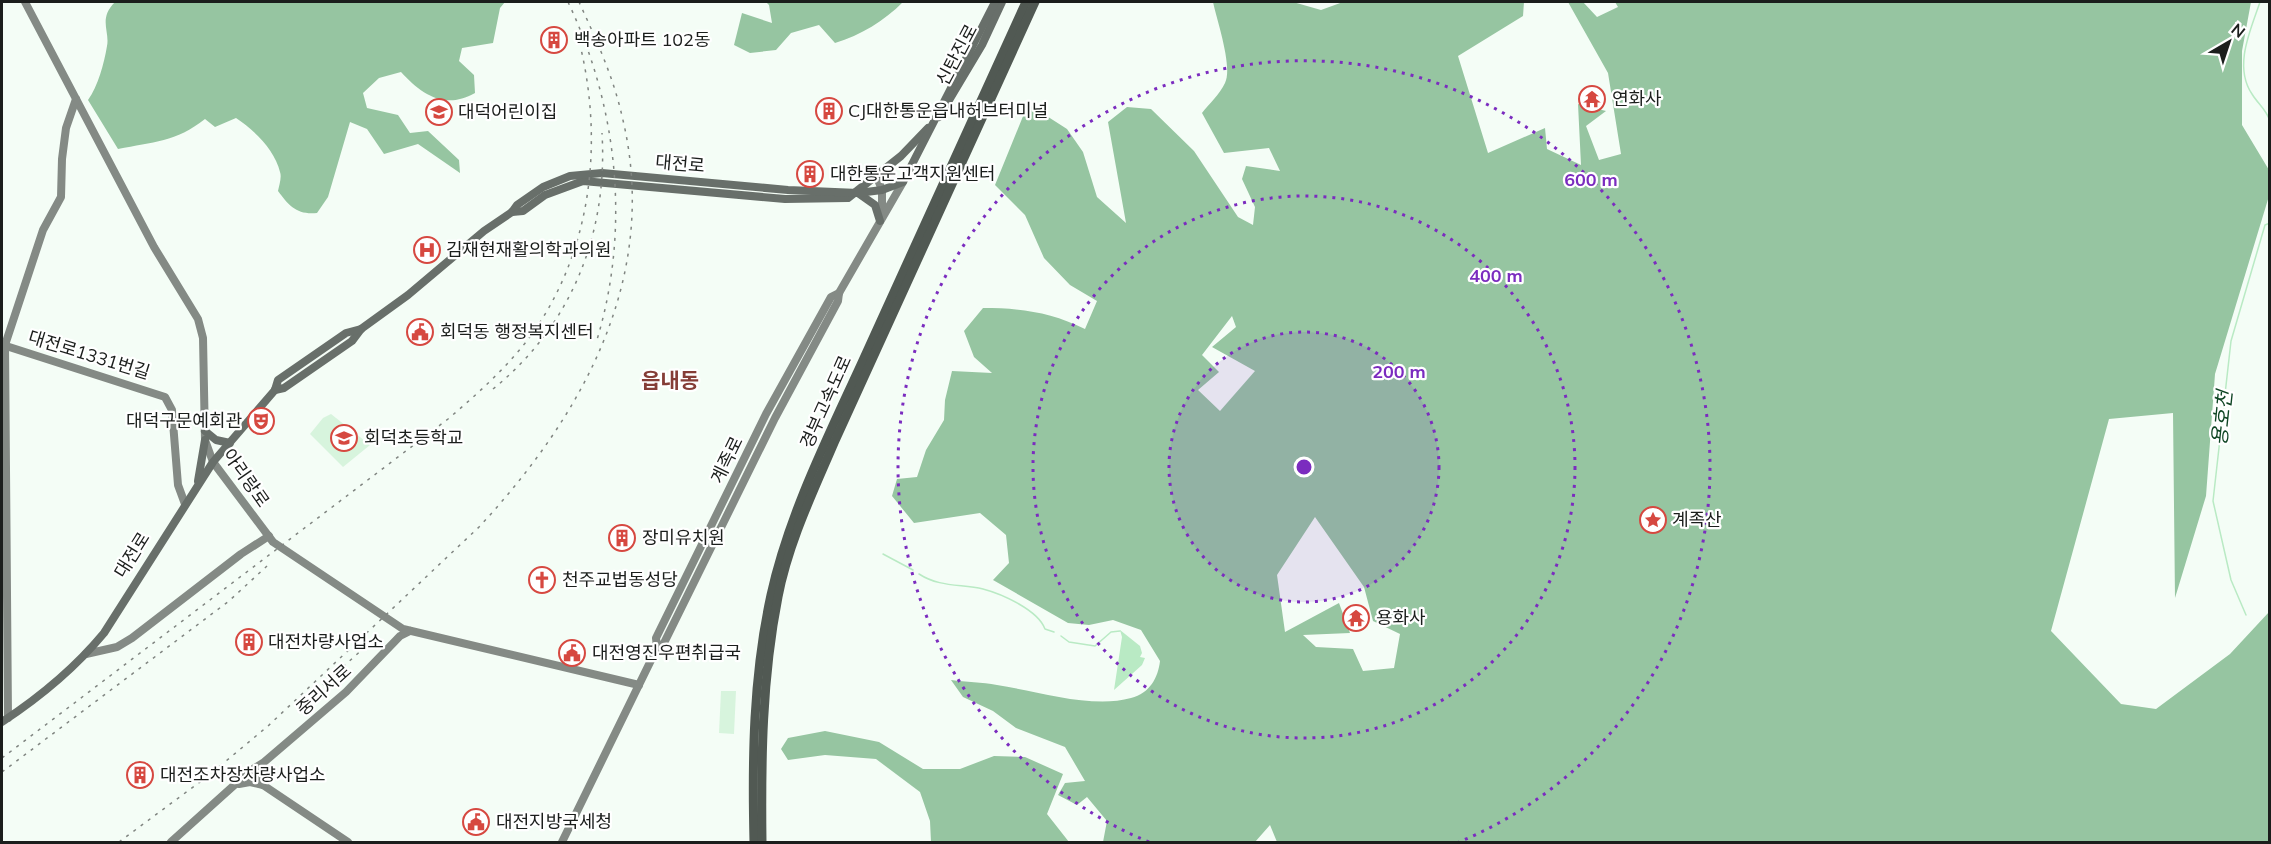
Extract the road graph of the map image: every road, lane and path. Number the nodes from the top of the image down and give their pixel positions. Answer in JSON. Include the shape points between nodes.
{"nodes":[{"id":1,"x":25,"y":2,"type":"edge"},
{"id":2,"x":995,"y":2,"type":"edge"},
{"id":3,"x":1002,"y":2,"type":"edge"},
{"id":4,"x":1026,"y":2,"type":"edge"},
{"id":5,"x":1035,"y":2,"type":"edge"},
{"id":6,"x":76,"y":99,"type":"junction"},
{"id":7,"x":935,"y":121,"type":"junction"},
{"id":8,"x":877,"y":177,"type":"junction"},
{"id":9,"x":903,"y":182,"type":"junction"},
{"id":10,"x":882,"y":190,"type":"junction"},
{"id":11,"x":858,"y":193,"type":"junction"},
{"id":12,"x":880,"y":221,"type":"junction"},
{"id":13,"x":3,"y":345,"type":"edge"},
{"id":14,"x":205,"y":435,"type":"junction"},
{"id":15,"x":230,"y":443,"type":"junction"},
{"id":16,"x":213,"y":462,"type":"junction"},
{"id":17,"x":197,"y":485,"type":"junction"},
{"id":18,"x":185,"y":504,"type":"junction"},
{"id":19,"x":269,"y":536,"type":"junction"},
{"id":20,"x":398,"y":625,"type":"junction"},
{"id":21,"x":410,"y":631,"type":"junction"},
{"id":22,"x":400,"y":636,"type":"junction"},
{"id":23,"x":86,"y":654,"type":"junction"},
{"id":24,"x":639,"y":685,"type":"junction"},
{"id":25,"x":5,"y":720,"type":"edge"},
{"id":26,"x":258,"y":776,"type":"junction"},
{"id":27,"x":241,"y":784,"type":"junction"},
{"id":28,"x":171,"y":843,"type":"edge"},
{"id":29,"x":348,"y":843,"type":"edge"},
{"id":30,"x":561,"y":843,"type":"edge"},
{"id":31,"x":754,"y":843,"type":"edge"},
{"id":32,"x":762,"y":843,"type":"edge"}],
"edges":[{"from":1,"to":6,"type":"main road","name":"아리랑로"},
{"from":2,"to":7,"type":"main road","name":"신탄진로"},
{"from":3,"to":7,"type":"main road","name":"신탄진로","via":[[977,54]]},
{"from":4,"to":31,"type":"highway","name":"경부고속도로","via":[[827,440],[782,557],[771,595],[755,696]]},
{"from":5,"to":32,"type":"highway","name":"경부고속도로","via":[[834,442],[789,557],[778,596],[764,705]]},
{"from":6,"to":13,"type":"main road","via":[[63,149],[61,197],[44,230]]},
{"from":6,"to":14,"type":"main road","name":"아리랑로","via":[[201,328]]},
{"from":7,"to":8,"type":"main road"},
{"from":7,"to":9,"type":"main road","name":"신탄진로"},
{"from":8,"to":10,"type":"main road"},
{"from":8,"to":11,"type":"main road"},
{"from":9,"to":10,"type":"main road","name":"대전로"},
{"from":9,"to":12,"type":"main road","name":"계족로"},
{"from":10,"to":11,"type":"main road","name":"대전로"},
{"from":10,"to":12,"type":"main road"},
{"from":11,"to":12,"type":"main road","via":[[875,205]]},
{"from":11,"to":15,"type":"main road","name":"대전로","via":[[838,199],[804,200],[583,181],[545,195],[484,231],[346,345],[285,388],[275,390]]},
{"from":12,"to":24,"type":"main road","name":"계족로","via":[[774,418],[664,643],[657,648]]},
{"from":13,"to":18,"type":"main road","name":"대전로1331번길","via":[[165,397],[172,410],[178,484]]},
{"from":13,"to":25,"type":"main road"},
{"from":14,"to":15,"type":"main road"},
{"from":14,"to":16,"type":"main road","name":"아리랑로"},
{"from":14,"to":17,"type":"main road"},
{"from":15,"to":16,"type":"main road","name":"대전로"},
{"from":16,"to":17,"type":"main road","name":"대전로"},
{"from":16,"to":19,"type":"main road","name":"아리랑로"},
{"from":17,"to":18,"type":"main road","name":"대전로"},
{"from":18,"to":23,"type":"main road","name":"대전로","via":[[104,633]]},
{"from":19,"to":20,"type":"main road","name":"아리랑로"},
{"from":19,"to":23,"type":"main road","via":[[132,638],[117,647]]},
{"from":20,"to":21,"type":"main road","name":"아리랑로"},
{"from":20,"to":22,"type":"main road"},
{"from":21,"to":22,"type":"main road","name":"중리서로"},
{"from":21,"to":24,"type":"main road","name":"아리랑로"},
{"from":22,"to":26,"type":"main road","name":"중리서로"},
{"from":23,"to":25,"type":"main road","name":"대전로"},
{"from":24,"to":30,"type":"main road","name":"계족로"},
{"from":26,"to":27,"type":"main road","name":"중리서로"},
{"from":26,"to":27,"type":"main road"},
{"from":26,"to":29,"type":"main road"},
{"from":27,"to":28,"type":"main road"}]}
